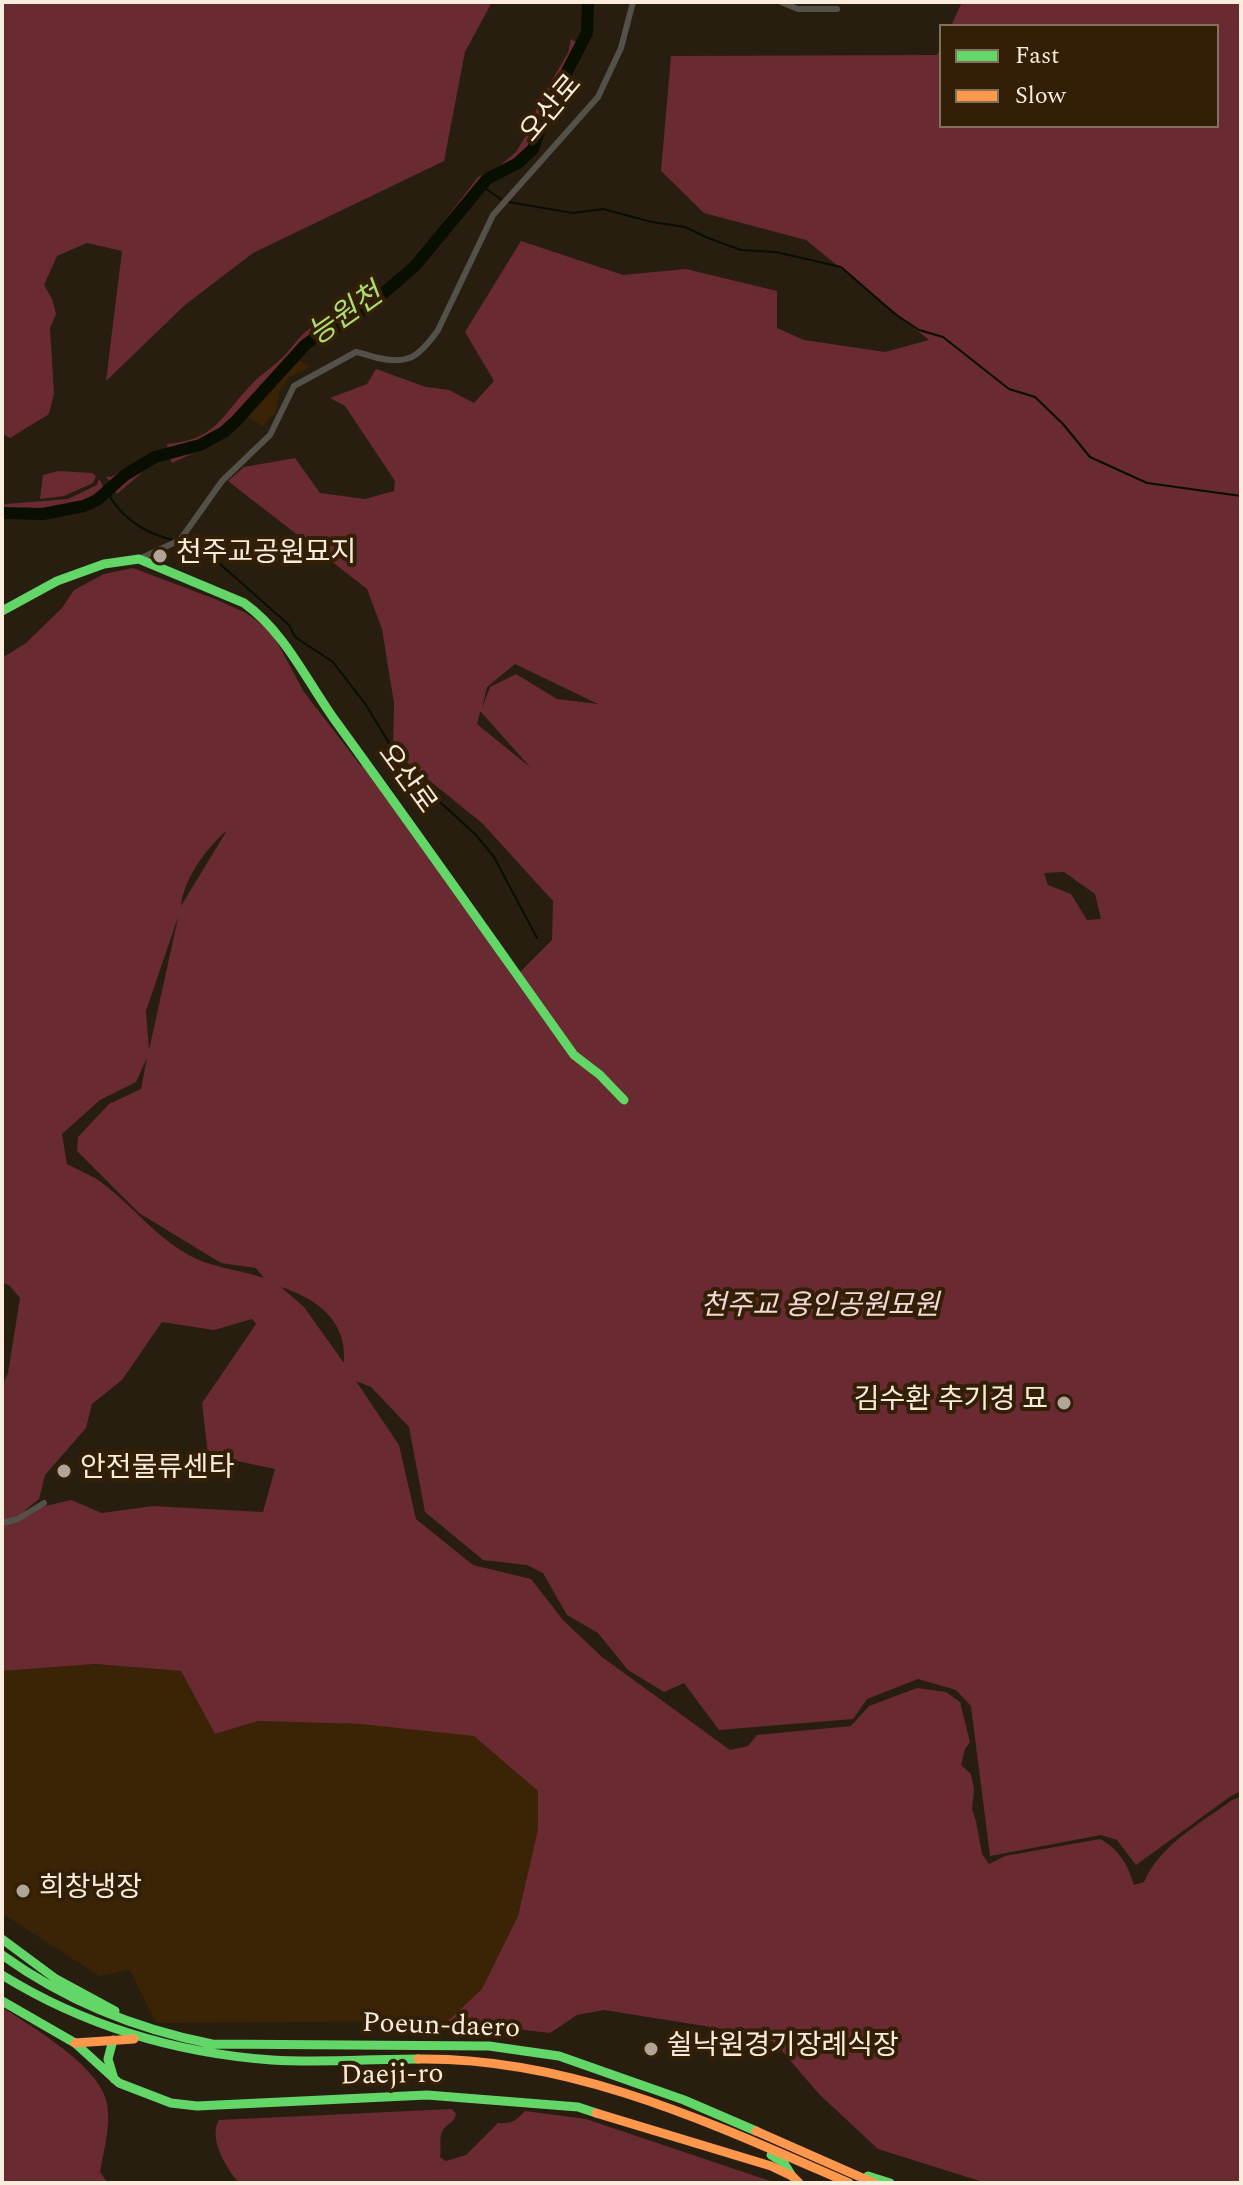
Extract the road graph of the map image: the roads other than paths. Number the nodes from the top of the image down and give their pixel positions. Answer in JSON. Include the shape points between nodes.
{"nodes":[{"id":1,"x":633,"y":2,"type":"edge"},
{"id":2,"x":781,"y":2,"type":"edge"},
{"id":3,"x":837,"y":9,"type":"dead end"},
{"id":4,"x":139,"y":559,"type":"junction"},
{"id":5,"x":2,"y":611,"type":"edge"},
{"id":6,"x":624,"y":1100,"type":"dead end"},
{"id":7,"x":44,"y":1503,"type":"dead end"},
{"id":8,"x":2,"y":1523,"type":"edge"},
{"id":9,"x":2,"y":1939,"type":"edge"},
{"id":10,"x":2,"y":1955,"type":"edge"},
{"id":11,"x":2,"y":1975,"type":"edge"},
{"id":12,"x":2,"y":2001,"type":"edge"},
{"id":13,"x":147,"y":2033,"type":"junction"},
{"id":14,"x":113,"y":2040,"type":"junction"},
{"id":15,"x":75,"y":2043,"type":"junction"},
{"id":16,"x":114,"y":2079,"type":"junction"},
{"id":17,"x":752,"y":2140,"type":"junction"},
{"id":18,"x":832,"y":2165,"type":"junction"},
{"id":19,"x":795,"y":2180,"type":"edge"},
{"id":20,"x":849,"y":2183,"type":"edge"},
{"id":21,"x":874,"y":2183,"type":"edge"},
{"id":22,"x":890,"y":2183,"type":"edge"}],
"edges":[{"from":1,"to":4,"type":"street","name":"오산로","via":[[621,48],[598,97],[493,215],[428,345],[401,362],[356,352],[294,386],[270,435],[222,481],[179,541]]},
{"from":2,"to":3,"type":"street","via":[[798,9]]},
{"from":4,"to":5,"type":"main road","via":[[104,564],[57,581]]},
{"from":4,"to":6,"type":"main road","name":"오산로","via":[[244,603],[269,623],[574,1055]]},
{"from":7,"to":8,"type":"street"},
{"from":9,"to":13,"type":"main road"},
{"from":10,"to":13,"type":"main road","name":"Poeun-daero","via":[[24,1972]]},
{"from":11,"to":13,"type":"main road","name":"Poeun-daero","via":[[96,2024]]},
{"from":12,"to":15,"type":"main road","name":"Daeji-ro"},
{"from":13,"to":14,"type":"main road"},
{"from":13,"to":17,"type":"main road","name":"Poeun-daero","via":[[206,2051],[258,2059],[421,2058],[565,2074]]},
{"from":13,"to":18,"type":"main road","name":"Poeun-daero","via":[[212,2044],[489,2046],[559,2056],[684,2100]]},
{"from":14,"to":15,"type":"main road"},
{"from":14,"to":16,"type":"main road","via":[[107,2061]]},
{"from":15,"to":16,"type":"main road","name":"Daeji-ro"},
{"from":16,"to":19,"type":"main road","name":"Daeji-ro","via":[[145,2095],[183,2105],[427,2095],[578,2107],[771,2166]]},
{"from":17,"to":19,"type":"main road","via":[[784,2163]]},
{"from":17,"to":20,"type":"main road","name":"Poeun-daero"},
{"from":18,"to":21,"type":"main road","name":"Poeun-daero"},
{"from":18,"to":22,"type":"main road"}]}
